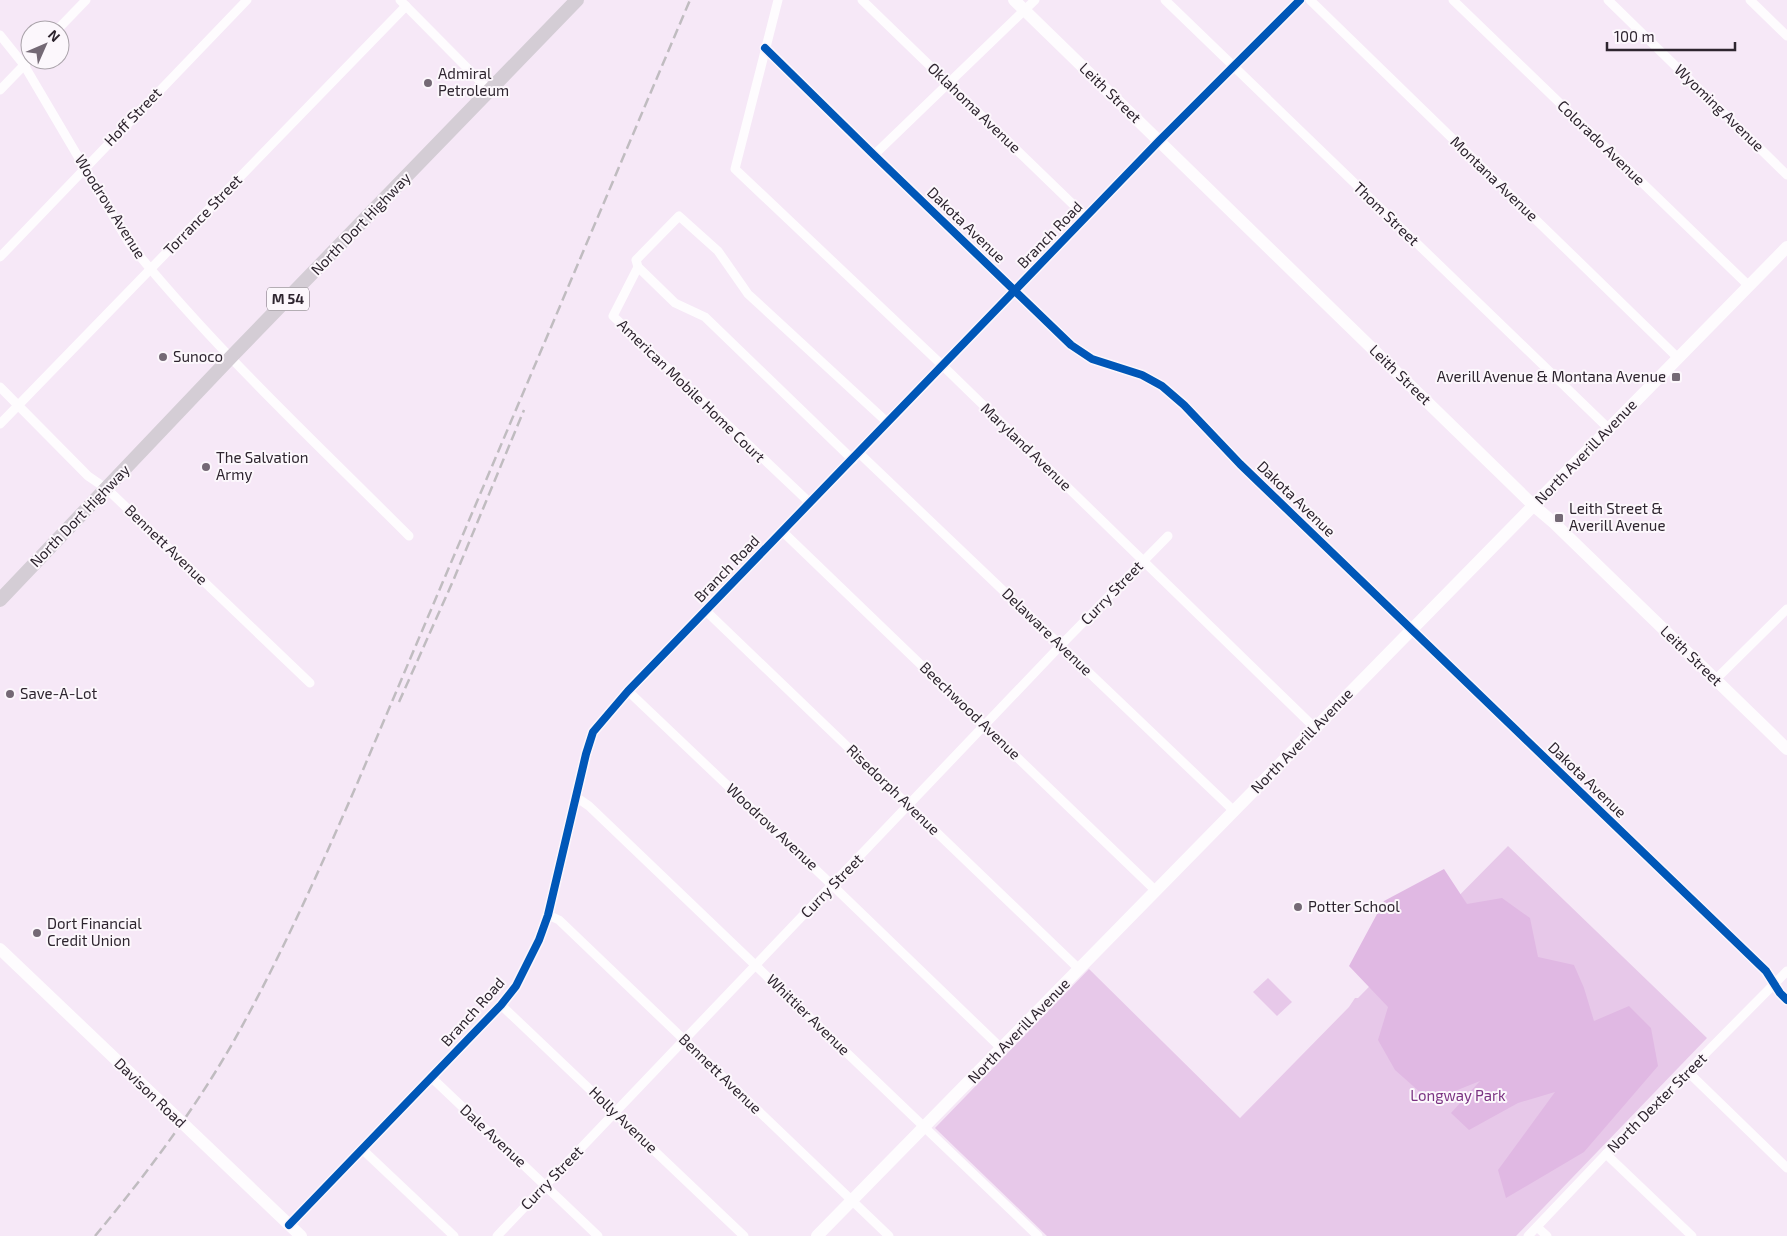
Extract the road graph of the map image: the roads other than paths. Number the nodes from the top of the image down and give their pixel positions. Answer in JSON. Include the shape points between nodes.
{"nodes":[{"id":1,"x":86,"y":0,"type":"edge"},
{"id":2,"x":247,"y":0,"type":"edge"},
{"id":3,"x":778,"y":0,"type":"edge"},
{"id":4,"x":862,"y":0,"type":"edge"},
{"id":5,"x":1014,"y":0,"type":"edge"},
{"id":6,"x":1035,"y":0,"type":"edge"},
{"id":7,"x":1165,"y":0,"type":"edge"},
{"id":8,"x":1300,"y":0,"type":"edge"},
{"id":9,"x":1310,"y":0,"type":"edge"},
{"id":10,"x":1453,"y":0,"type":"edge"},
{"id":11,"x":1608,"y":0,"type":"edge"},
{"id":12,"x":1750,"y":0,"type":"edge"},
{"id":13,"x":403,"y":3,"type":"edge"},
{"id":14,"x":570,"y":3,"type":"edge"},
{"id":15,"x":1025,"y":10,"type":"junction"},
{"id":16,"x":67,"y":20,"type":"edge"},
{"id":17,"x":0,"y":34,"type":"edge"},
{"id":18,"x":1787,"y":36,"type":"edge"},
{"id":19,"x":765,"y":48,"type":"junction"},
{"id":20,"x":20,"y":55,"type":"edge"},
{"id":21,"x":1233,"y":67,"type":"junction"},
{"id":22,"x":20,"y":69,"type":"edge"},
{"id":23,"x":31,"y":70,"type":"edge"},
{"id":24,"x":948,"y":83,"type":"junction"},
{"id":25,"x":0,"y":90,"type":"edge"},
{"id":26,"x":490,"y":91,"type":"junction"},
{"id":27,"x":1160,"y":141,"type":"junction"},
{"id":28,"x":874,"y":155,"type":"junction"},
{"id":29,"x":84,"y":168,"type":"junction"},
{"id":30,"x":1787,"y":175,"type":"edge"},
{"id":31,"x":1086,"y":217,"type":"junction"},
{"id":32,"x":1787,"y":246,"type":"edge"},
{"id":33,"x":0,"y":257,"type":"edge"},
{"id":34,"x":638,"y":267,"type":"junction"},
{"id":35,"x":150,"y":269,"type":"junction"},
{"id":36,"x":1749,"y":286,"type":"junction"},
{"id":37,"x":1015,"y":291,"type":"junction"},
{"id":38,"x":231,"y":358,"type":"junction"},
{"id":39,"x":1678,"y":358,"type":"junction"},
{"id":40,"x":943,"y":366,"type":"junction"},
{"id":41,"x":0,"y":387,"type":"edge"},
{"id":42,"x":18,"y":406,"type":"junction"},
{"id":43,"x":888,"y":423,"type":"junction"},
{"id":44,"x":0,"y":424,"type":"edge"},
{"id":45,"x":1608,"y":428,"type":"junction"},
{"id":46,"x":856,"y":457,"type":"junction"},
{"id":47,"x":107,"y":489,"type":"junction"},
{"id":48,"x":810,"y":504,"type":"junction"},
{"id":49,"x":1534,"y":506,"type":"junction"},
{"id":50,"x":782,"y":532,"type":"junction"},
{"id":51,"x":409,"y":536,"type":"dead end"},
{"id":52,"x":1168,"y":536,"type":"dead end"},
{"id":53,"x":1143,"y":562,"type":"junction"},
{"id":54,"x":0,"y":600,"type":"edge"},
{"id":55,"x":1787,"y":609,"type":"edge"},
{"id":56,"x":706,"y":611,"type":"junction"},
{"id":57,"x":1411,"y":629,"type":"junction"},
{"id":58,"x":1061,"y":645,"type":"junction"},
{"id":59,"x":1715,"y":680,"type":"junction"},
{"id":60,"x":310,"y":682,"type":"dead end"},
{"id":61,"x":628,"y":691,"type":"junction"},
{"id":62,"x":985,"y":725,"type":"junction"},
{"id":63,"x":1315,"y":728,"type":"junction"},
{"id":64,"x":1787,"y":749,"type":"edge"},
{"id":65,"x":576,"y":797,"type":"junction"},
{"id":66,"x":909,"y":806,"type":"junction"},
{"id":67,"x":1234,"y":811,"type":"junction"},
{"id":68,"x":832,"y":885,"type":"junction"},
{"id":69,"x":1156,"y":891,"type":"junction"},
{"id":70,"x":548,"y":915,"type":"junction"},
{"id":71,"x":0,"y":949,"type":"edge"},
{"id":72,"x":756,"y":966,"type":"junction"},
{"id":73,"x":1079,"y":969,"type":"junction"},
{"id":74,"x":1787,"y":971,"type":"edge"},
{"id":75,"x":1775,"y":984,"type":"junction"},
{"id":76,"x":1787,"y":1000,"type":"edge"},
{"id":77,"x":501,"y":1005,"type":"junction"},
{"id":78,"x":684,"y":1040,"type":"junction"},
{"id":79,"x":1001,"y":1048,"type":"junction"},
{"id":80,"x":1688,"y":1072,"type":"junction"},
{"id":81,"x":432,"y":1078,"type":"junction"},
{"id":82,"x":615,"y":1112,"type":"junction"},
{"id":83,"x":925,"y":1127,"type":"junction"},
{"id":84,"x":363,"y":1150,"type":"junction"},
{"id":85,"x":1606,"y":1154,"type":"junction"},
{"id":86,"x":1787,"y":1168,"type":"edge"},
{"id":87,"x":546,"y":1186,"type":"junction"},
{"id":88,"x":852,"y":1200,"type":"junction"},
{"id":89,"x":289,"y":1225,"type":"junction"},
{"id":90,"x":1537,"y":1227,"type":"junction"},
{"id":91,"x":301,"y":1236,"type":"edge"},
{"id":92,"x":454,"y":1236,"type":"edge"},
{"id":93,"x":497,"y":1236,"type":"edge"},
{"id":94,"x":598,"y":1236,"type":"edge"},
{"id":95,"x":744,"y":1236,"type":"edge"},
{"id":96,"x":817,"y":1236,"type":"edge"},
{"id":97,"x":889,"y":1236,"type":"edge"},
{"id":98,"x":1038,"y":1236,"type":"edge"},
{"id":99,"x":1528,"y":1236,"type":"edge"},
{"id":100,"x":1547,"y":1236,"type":"edge"},
{"id":101,"x":1692,"y":1236,"type":"edge"}],
"edges":[{"from":1,"to":16,"type":"street"},
{"from":2,"to":29,"type":"street","name":"Hoff Street"},
{"from":3,"to":19,"type":"street"},
{"from":4,"to":24,"type":"street","name":"Oklahoma Avenue"},
{"from":5,"to":15,"type":"street","name":"Leith Street"},
{"from":6,"to":15,"type":"street"},
{"from":7,"to":21,"type":"street","name":"Thom Street"},
{"from":8,"to":21,"type":"street","name":"Branch Road"},
{"from":9,"to":39,"type":"street","name":"Montana Avenue"},
{"from":10,"to":36,"type":"street","name":"Colorado Avenue"},
{"from":11,"to":30,"type":"street","name":"Wyoming Avenue"},
{"from":12,"to":18,"type":"street"},
{"from":13,"to":26,"type":"street"},
{"from":13,"to":35,"type":"street","name":"Torrance Street"},
{"from":14,"to":26,"type":"main road","name":"North Dort Highway","number":"M 54"},
{"from":15,"to":24,"type":"street"},
{"from":15,"to":27,"type":"street","name":"Leith Street"},
{"from":17,"to":20,"type":"street","name":"Woodrow Avenue"},
{"from":19,"to":28,"type":"street","name":"Dakota Avenue"},
{"from":19,"to":40,"type":"street","name":"Maryland Avenue","via":[[735,169]]},
{"from":21,"to":27,"type":"street","name":"Branch Road"},
{"from":21,"to":45,"type":"street","name":"Thom Street"},
{"from":22,"to":25,"type":"street"},
{"from":23,"to":29,"type":"street","name":"Woodrow Avenue"},
{"from":24,"to":28,"type":"street"},
{"from":24,"to":31,"type":"street","name":"Oklahoma Avenue"},
{"from":26,"to":38,"type":"main road","name":"North Dort Highway","number":"M 54"},
{"from":27,"to":31,"type":"street","name":"Branch Road"},
{"from":27,"to":49,"type":"street","name":"Leith Street"},
{"from":28,"to":37,"type":"street","name":"Dakota Avenue"},
{"from":29,"to":33,"type":"street","name":"Hoff Street"},
{"from":29,"to":35,"type":"street","name":"Woodrow Avenue","via":[[129,243]]},
{"from":31,"to":37,"type":"street","name":"Branch Road"},
{"from":32,"to":36,"type":"street","name":"North Averill Avenue"},
{"from":34,"to":43,"type":"street","name":"American Mobile Home Court","via":[[636,260],[679,216],[718,251],[748,294]]},
{"from":34,"to":46,"type":"street","via":[[675,303],[705,317]]},
{"from":34,"to":48,"type":"street","name":"American Mobile Home Court","via":[[613,316]]},
{"from":35,"to":38,"type":"street","name":"Woodrow Avenue"},
{"from":35,"to":42,"type":"street","name":"Torrance Street"},
{"from":36,"to":39,"type":"street","name":"North Averill Avenue"},
{"from":37,"to":40,"type":"street","name":"Branch Road"},
{"from":37,"to":57,"type":"street","name":"Dakota Avenue","via":[[1071,345],[1092,359],[1142,375],[1162,386]]},
{"from":38,"to":47,"type":"main road","name":"North Dort Highway","number":"M 54"},
{"from":38,"to":51,"type":"street","name":"Woodrow Avenue"},
{"from":39,"to":45,"type":"street","name":"North Averill Avenue"},
{"from":40,"to":43,"type":"street","name":"Branch Road"},
{"from":40,"to":53,"type":"street","name":"Maryland Avenue"},
{"from":41,"to":42,"type":"street","name":"Bennett Avenue"},
{"from":42,"to":44,"type":"street","name":"Torrance Street"},
{"from":42,"to":47,"type":"street","name":"Bennett Avenue","via":[[88,476]]},
{"from":43,"to":46,"type":"street","name":"Branch Road"},
{"from":45,"to":49,"type":"street","name":"North Averill Avenue"},
{"from":46,"to":48,"type":"street","name":"Branch Road"},
{"from":46,"to":58,"type":"street","name":"Delaware Avenue"},
{"from":47,"to":54,"type":"main road","name":"North Dort Highway","number":"M 54"},
{"from":47,"to":60,"type":"street","name":"Bennett Avenue"},
{"from":48,"to":50,"type":"street","name":"Branch Road"},
{"from":49,"to":57,"type":"street","name":"North Averill Avenue"},
{"from":49,"to":59,"type":"street","name":"Leith Street"},
{"from":50,"to":56,"type":"street","name":"Branch Road"},
{"from":50,"to":62,"type":"street","name":"Beechwood Avenue"},
{"from":52,"to":53,"type":"street","name":"Curry Street"},
{"from":53,"to":58,"type":"street","name":"Curry Street"},
{"from":53,"to":63,"type":"street","name":"Maryland Avenue"},
{"from":55,"to":59,"type":"street"},
{"from":56,"to":61,"type":"street","name":"Branch Road"},
{"from":56,"to":66,"type":"street","name":"Risedorph Avenue"},
{"from":57,"to":63,"type":"street","name":"North Averill Avenue"},
{"from":57,"to":75,"type":"street","name":"Dakota Avenue","via":[[1766,971]]},
{"from":58,"to":62,"type":"street","name":"Curry Street"},
{"from":58,"to":67,"type":"street","name":"Delaware Avenue"},
{"from":59,"to":64,"type":"street","name":"Leith Street"},
{"from":61,"to":65,"type":"street","name":"Branch Road","via":[[593,732]]},
{"from":61,"to":68,"type":"street","name":"Woodrow Avenue"},
{"from":62,"to":66,"type":"street","name":"Curry Street"},
{"from":62,"to":69,"type":"street","name":"Beechwood Avenue"},
{"from":63,"to":67,"type":"street","name":"North Averill Avenue"},
{"from":65,"to":70,"type":"street","name":"Branch Road"},
{"from":65,"to":72,"type":"street","name":"Whittier Avenue"},
{"from":66,"to":68,"type":"street","name":"Curry Street"},
{"from":66,"to":73,"type":"street","name":"Risedorph Avenue"},
{"from":67,"to":69,"type":"street","name":"North Averill Avenue"},
{"from":68,"to":72,"type":"street","name":"Curry Street"},
{"from":68,"to":79,"type":"street","name":"Woodrow Avenue"},
{"from":69,"to":73,"type":"street","name":"North Averill Avenue"},
{"from":70,"to":77,"type":"street","name":"Branch Road","via":[[516,986]]},
{"from":70,"to":78,"type":"street","name":"Bennett Avenue","via":[[559,920]]},
{"from":71,"to":89,"type":"street","name":"Davison Road"},
{"from":72,"to":78,"type":"street","name":"Curry Street"},
{"from":72,"to":83,"type":"street","name":"Whittier Avenue"},
{"from":73,"to":79,"type":"street","name":"North Averill Avenue"},
{"from":74,"to":75,"type":"street","name":"North Dexter Street"},
{"from":75,"to":76,"type":"street","name":"Dakota Avenue"},
{"from":75,"to":80,"type":"street","name":"North Dexter Street"},
{"from":77,"to":81,"type":"street","name":"Branch Road"},
{"from":77,"to":82,"type":"street","name":"Holly Avenue"},
{"from":78,"to":82,"type":"street","name":"Curry Street"},
{"from":78,"to":88,"type":"street","name":"Bennett Avenue"},
{"from":79,"to":83,"type":"street","name":"North Averill Avenue"},
{"from":80,"to":85,"type":"street","name":"North Dexter Street"},
{"from":80,"to":86,"type":"street"},
{"from":81,"to":84,"type":"street","name":"Branch Road"},
{"from":81,"to":87,"type":"street","name":"Dale Avenue"},
{"from":82,"to":87,"type":"street","name":"Curry Street"},
{"from":82,"to":95,"type":"street","name":"Holly Avenue"},
{"from":83,"to":88,"type":"street","name":"North Averill Avenue"},
{"from":83,"to":98,"type":"street","name":"Whittier Avenue"},
{"from":84,"to":89,"type":"street","name":"Branch Road"},
{"from":84,"to":92,"type":"street"},
{"from":85,"to":90,"type":"street","name":"North Dexter Street"},
{"from":85,"to":101,"type":"street"},
{"from":87,"to":93,"type":"street","name":"Curry Street"},
{"from":87,"to":94,"type":"street","name":"Dale Avenue"},
{"from":88,"to":96,"type":"street","name":"North Averill Avenue"},
{"from":88,"to":97,"type":"street","name":"Bennett Avenue"},
{"from":89,"to":91,"type":"street","name":"Davison Road"},
{"from":90,"to":99,"type":"street","name":"North Dexter Street"},
{"from":90,"to":100,"type":"street"}]}
